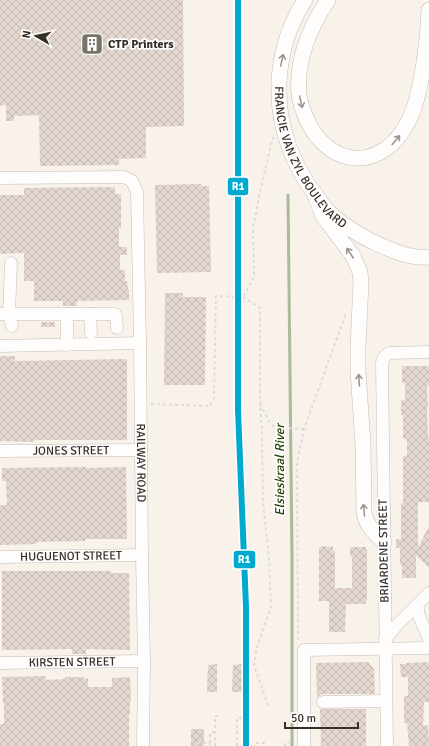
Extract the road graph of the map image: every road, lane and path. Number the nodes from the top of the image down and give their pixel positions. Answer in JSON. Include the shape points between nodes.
{"nodes":[{"id":1,"x":305,"y":0,"type":"edge"},
{"id":2,"x":328,"y":0,"type":"edge"},
{"id":3,"x":429,"y":10,"type":"edge"},
{"id":4,"x":273,"y":136,"type":"dead end"},
{"id":5,"x":0,"y":178,"type":"edge"},
{"id":6,"x":315,"y":195,"type":"junction"},
{"id":7,"x":429,"y":256,"type":"edge"},
{"id":8,"x":12,"y":263,"type":"dead end"},
{"id":9,"x":243,"y":297,"type":"junction"},
{"id":10,"x":347,"y":312,"type":"dead end"},
{"id":11,"x":71,"y":314,"type":"junction"},
{"id":12,"x":90,"y":314,"type":"junction"},
{"id":13,"x":7,"y":318,"type":"edge"},
{"id":14,"x":117,"y":328,"type":"dead end"},
{"id":15,"x":91,"y":333,"type":"dead end"},
{"id":16,"x":140,"y":343,"type":"junction"},
{"id":17,"x":71,"y":345,"type":"junction"},
{"id":18,"x":0,"y":346,"type":"edge"},
{"id":19,"x":429,"y":352,"type":"edge"},
{"id":20,"x":260,"y":403,"type":"junction"},
{"id":21,"x":141,"y":404,"type":"junction"},
{"id":22,"x":304,"y":429,"type":"junction"},
{"id":23,"x":141,"y":450,"type":"junction"},
{"id":24,"x":0,"y":451,"type":"edge"},
{"id":25,"x":384,"y":542,"type":"junction"},
{"id":26,"x":142,"y":555,"type":"junction"},
{"id":27,"x":0,"y":557,"type":"edge"},
{"id":28,"x":429,"y":593,"type":"edge"},
{"id":29,"x":417,"y":605,"type":"junction"},
{"id":30,"x":429,"y":639,"type":"edge"},
{"id":31,"x":385,"y":644,"type":"junction"},
{"id":32,"x":301,"y":645,"type":"junction"},
{"id":33,"x":429,"y":648,"type":"edge"},
{"id":34,"x":144,"y":661,"type":"junction"},
{"id":35,"x":0,"y":663,"type":"edge"},
{"id":36,"x":386,"y":701,"type":"junction"},
{"id":37,"x":323,"y":702,"type":"dead end"},
{"id":38,"x":269,"y":708,"type":"dead end"},
{"id":39,"x":220,"y":716,"type":"dead end"},
{"id":40,"x":244,"y":718,"type":"dead end"},
{"id":41,"x":215,"y":732,"type":"junction"},
{"id":42,"x":289,"y":742,"type":"dead end"},
{"id":43,"x":256,"y":743,"type":"dead end"},
{"id":44,"x":210,"y":744,"type":"edge"},
{"id":45,"x":143,"y":746,"type":"edge"},
{"id":46,"x":194,"y":746,"type":"edge"},
{"id":47,"x":215,"y":746,"type":"edge"},
{"id":48,"x":237,"y":746,"type":"edge"},
{"id":49,"x":264,"y":746,"type":"edge"},
{"id":50,"x":285,"y":746,"type":"edge"},
{"id":51,"x":304,"y":746,"type":"edge"},
{"id":52,"x":387,"y":746,"type":"edge"}],
"edges":[{"from":6,"to":1,"type":"main road","name":"FRANCIE VAN ZYL BOULEVARD","one_way":true,"via":[[292,156],[282,124],[279,92],[280,67],[287,38]]},
{"from":2,"to":3,"type":"main road","name":"FRANCIE VAN ZYL BOULEVARD","one_way":true,"via":[[309,35],[301,65],[299,94],[304,112],[317,137],[335,152],[355,158],[372,156],[384,151],[397,139],[408,122],[416,106],[424,68]]},
{"from":4,"to":9,"type":"path","via":[[253,228],[254,277]]},
{"from":5,"to":16,"type":"street","name":"RAILWAY ROAD","via":[[124,177],[132,181],[137,192]]},
{"from":6,"to":7,"type":"main road","name":"FRANCIE VAN ZYL BOULEVARD","via":[[327,210],[365,238],[390,250],[414,257]]},
{"from":25,"to":6,"type":"main road","one_way":true,"via":[[368,526],[364,512],[358,359],[360,272],[353,256],[324,216]]},
{"from":8,"to":13,"type":"street"},
{"from":9,"to":20,"type":"path","via":[[260,308]]},
{"from":9,"to":21,"type":"path","via":[[216,296],[214,398],[210,406]]},
{"from":10,"to":22,"type":"path"},
{"from":11,"to":12,"type":"street"},
{"from":11,"to":13,"type":"street"},
{"from":11,"to":17,"type":"street"},
{"from":12,"to":14,"type":"street","via":[[115,314]]},
{"from":12,"to":15,"type":"street"},
{"from":16,"to":17,"type":"street"},
{"from":16,"to":21,"type":"street","name":"RAILWAY ROAD"},
{"from":17,"to":18,"type":"street"},
{"from":19,"to":25,"type":"street","name":"BRIARDENE STREET","via":[[392,353],[386,355],[382,363]]},
{"from":20,"to":22,"type":"path","via":[[271,425]]},
{"from":20,"to":38,"type":"path","via":[[263,503],[271,607],[257,647],[254,665]]},
{"from":21,"to":23,"type":"street","name":"RAILWAY ROAD"},
{"from":22,"to":32,"type":"path","via":[[297,463]]},
{"from":23,"to":24,"type":"street","name":"JONES STREET"},
{"from":23,"to":26,"type":"street","name":"RAILWAY ROAD"},
{"from":25,"to":31,"type":"street","name":"BRIARDENE STREET"},
{"from":26,"to":27,"type":"street","name":"HUGUENOT STREET"},
{"from":26,"to":34,"type":"street","name":"RAILWAY ROAD"},
{"from":28,"to":29,"type":"street"},
{"from":29,"to":30,"type":"street"},
{"from":29,"to":31,"type":"street","via":[[396,626]]},
{"from":31,"to":32,"type":"street"},
{"from":31,"to":33,"type":"street"},
{"from":31,"to":36,"type":"street","name":"BRIARDENE STREET"},
{"from":32,"to":51,"type":"street"},
{"from":34,"to":35,"type":"street","name":"KIRSTEN STREET"},
{"from":34,"to":45,"type":"street","name":"RAILWAY ROAD"},
{"from":36,"to":37,"type":"street"},
{"from":36,"to":52,"type":"street","name":"BRIARDENE STREET"},
{"from":39,"to":41,"type":"path","via":[[215,716]]},
{"from":40,"to":48,"type":"path","via":[[237,718]]},
{"from":41,"to":44,"type":"path","via":[[210,733]]},
{"from":41,"to":47,"type":"path"},
{"from":42,"to":50,"type":"path","via":[[285,742]]},
{"from":43,"to":49,"type":"path","via":[[264,743]]},
{"from":44,"to":46,"type":"path"}]}
